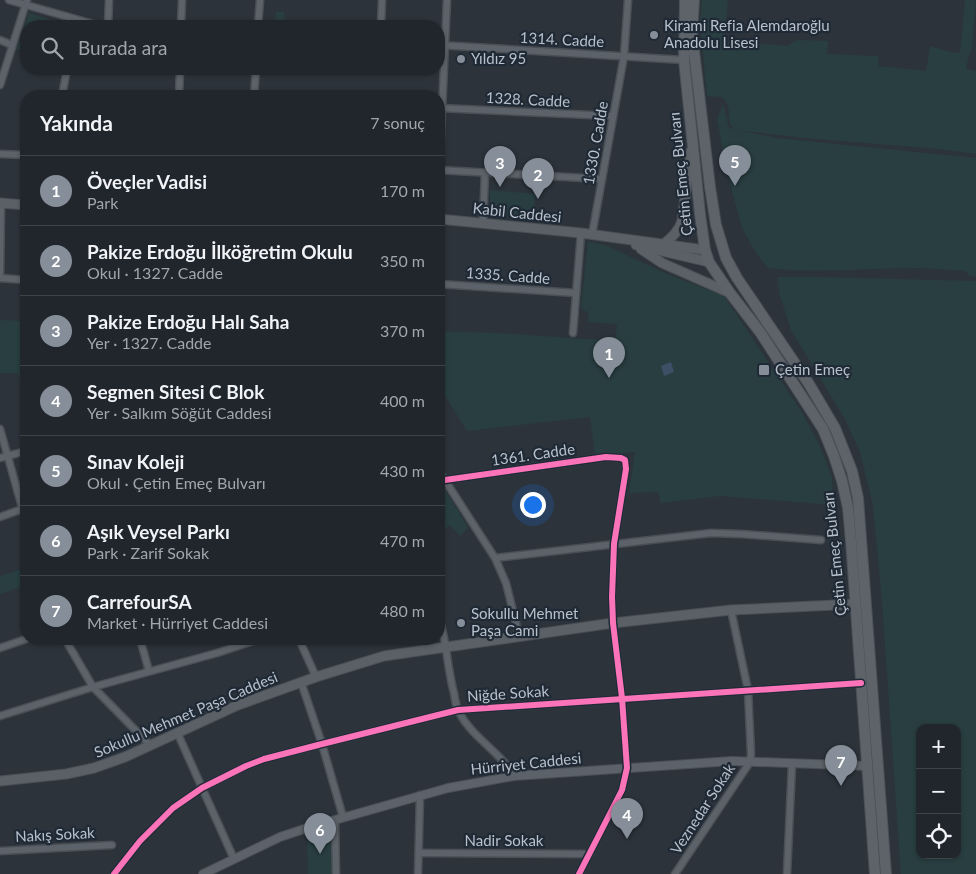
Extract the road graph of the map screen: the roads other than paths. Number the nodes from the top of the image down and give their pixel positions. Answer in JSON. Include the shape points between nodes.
{"nodes":[{"id":1,"x":9,"y":0,"type":"edge"},
{"id":2,"x":109,"y":0,"type":"edge"},
{"id":3,"x":182,"y":0,"type":"edge"},
{"id":4,"x":260,"y":0,"type":"edge"},
{"id":5,"x":382,"y":0,"type":"edge"},
{"id":6,"x":447,"y":0,"type":"edge"},
{"id":7,"x":628,"y":0,"type":"edge"},
{"id":8,"x":685,"y":0,"type":"edge"},
{"id":9,"x":694,"y":0,"type":"edge"},
{"id":10,"x":27,"y":3,"type":"edge"},
{"id":11,"x":21,"y":20,"type":"edge"},
{"id":12,"x":68,"y":20,"type":"edge"},
{"id":13,"x":108,"y":20,"type":"edge"},
{"id":14,"x":181,"y":20,"type":"edge"},
{"id":15,"x":258,"y":20,"type":"edge"},
{"id":16,"x":381,"y":20,"type":"edge"},
{"id":17,"x":445,"y":20,"type":"edge"},
{"id":18,"x":20,"y":23,"type":"edge"},
{"id":19,"x":0,"y":40,"type":"edge"},
{"id":20,"x":12,"y":45,"type":"junction"},
{"id":21,"x":445,"y":45,"type":"edge"},
{"id":22,"x":624,"y":56,"type":"junction"},
{"id":23,"x":684,"y":60,"type":"junction"},
{"id":24,"x":66,"y":75,"type":"edge"},
{"id":25,"x":180,"y":75,"type":"edge"},
{"id":26,"x":256,"y":75,"type":"edge"},
{"id":27,"x":441,"y":75,"type":"edge"},
{"id":28,"x":0,"y":86,"type":"edge"},
{"id":29,"x":63,"y":90,"type":"edge"},
{"id":30,"x":179,"y":90,"type":"edge"},
{"id":31,"x":254,"y":90,"type":"edge"},
{"id":32,"x":441,"y":90,"type":"edge"},
{"id":33,"x":445,"y":108,"type":"edge"},
{"id":34,"x":613,"y":116,"type":"junction"},
{"id":35,"x":692,"y":136,"type":"junction"},
{"id":36,"x":0,"y":154,"type":"edge"},
{"id":37,"x":20,"y":155,"type":"edge"},
{"id":38,"x":445,"y":170,"type":"edge"},
{"id":39,"x":485,"y":172,"type":"junction"},
{"id":40,"x":602,"y":179,"type":"junction"},
{"id":41,"x":1,"y":203,"type":"edge"},
{"id":42,"x":20,"y":204,"type":"edge"},
{"id":43,"x":445,"y":220,"type":"edge"},
{"id":44,"x":483,"y":223,"type":"junction"},
{"id":45,"x":581,"y":233,"type":"junction"},
{"id":46,"x":592,"y":235,"type":"junction"},
{"id":47,"x":664,"y":244,"type":"junction"},
{"id":48,"x":721,"y":245,"type":"junction"},
{"id":49,"x":637,"y":246,"type":"junction"},
{"id":50,"x":705,"y":250,"type":"junction"},
{"id":51,"x":726,"y":258,"type":"junction"},
{"id":52,"x":709,"y":262,"type":"junction"},
{"id":53,"x":0,"y":278,"type":"edge"},
{"id":54,"x":20,"y":280,"type":"edge"},
{"id":55,"x":445,"y":284,"type":"edge"},
{"id":56,"x":576,"y":293,"type":"junction"},
{"id":57,"x":730,"y":293,"type":"junction"},
{"id":58,"x":573,"y":333,"type":"dead end"},
{"id":59,"x":0,"y":429,"type":"edge"},
{"id":60,"x":20,"y":453,"type":"edge"},
{"id":61,"x":7,"y":456,"type":"junction"},
{"id":62,"x":0,"y":458,"type":"edge"},
{"id":63,"x":445,"y":480,"type":"joint"},
{"id":64,"x":20,"y":496,"type":"edge"},
{"id":65,"x":20,"y":510,"type":"edge"},
{"id":66,"x":0,"y":517,"type":"edge"},
{"id":67,"x":821,"y":540,"type":"dead end"},
{"id":68,"x":614,"y":544,"type":"junction"},
{"id":69,"x":495,"y":558,"type":"junction"},
{"id":70,"x":861,"y":604,"type":"junction"},
{"id":71,"x":731,"y":610,"type":"junction"},
{"id":72,"x":613,"y":623,"type":"junction"},
{"id":73,"x":519,"y":635,"type":"junction"},
{"id":74,"x":20,"y":640,"type":"edge"},
{"id":75,"x":68,"y":645,"type":"edge"},
{"id":76,"x":142,"y":645,"type":"edge"},
{"id":77,"x":240,"y":645,"type":"edge"},
{"id":78,"x":302,"y":645,"type":"edge"},
{"id":79,"x":445,"y":646,"type":"junction"},
{"id":80,"x":0,"y":648,"type":"edge"},
{"id":81,"x":150,"y":671,"type":"junction"},
{"id":82,"x":316,"y":677,"type":"junction"},
{"id":83,"x":301,"y":682,"type":"junction"},
{"id":84,"x":861,"y":683,"type":"junction"},
{"id":85,"x":92,"y":687,"type":"junction"},
{"id":86,"x":748,"y":690,"type":"junction"},
{"id":87,"x":622,"y":698,"type":"junction"},
{"id":88,"x":458,"y":710,"type":"junction"},
{"id":89,"x":0,"y":716,"type":"edge"},
{"id":90,"x":177,"y":732,"type":"junction"},
{"id":91,"x":322,"y":744,"type":"junction"},
{"id":92,"x":150,"y":746,"type":"junction"},
{"id":93,"x":750,"y":762,"type":"junction"},
{"id":94,"x":792,"y":764,"type":"junction"},
{"id":95,"x":867,"y":766,"type":"junction"},
{"id":96,"x":627,"y":768,"type":"junction"},
{"id":97,"x":514,"y":776,"type":"junction"},
{"id":98,"x":0,"y":780,"type":"edge"},
{"id":99,"x":202,"y":788,"type":"junction"},
{"id":100,"x":420,"y":795,"type":"junction"},
{"id":101,"x":339,"y":818,"type":"junction"},
{"id":102,"x":112,"y":845,"type":"dead end"},
{"id":103,"x":0,"y":851,"type":"edge"},
{"id":104,"x":419,"y":853,"type":"junction"},
{"id":105,"x":590,"y":854,"type":"junction"},
{"id":106,"x":234,"y":859,"type":"junction"},
{"id":107,"x":114,"y":874,"type":"edge"},
{"id":108,"x":204,"y":874,"type":"edge"},
{"id":109,"x":336,"y":874,"type":"edge"},
{"id":110,"x":418,"y":874,"type":"edge"},
{"id":111,"x":579,"y":874,"type":"edge"},
{"id":112,"x":675,"y":874,"type":"edge"},
{"id":113,"x":787,"y":874,"type":"edge"},
{"id":114,"x":875,"y":874,"type":"edge"},
{"id":115,"x":886,"y":874,"type":"edge"}],
"edges":[{"from":1,"to":10,"type":"street"},
{"from":2,"to":13,"type":"street"},
{"from":3,"to":14,"type":"street"},
{"from":4,"to":15,"type":"street"},
{"from":5,"to":16,"type":"street"},
{"from":6,"to":17,"type":"street"},
{"from":7,"to":22,"type":"street","name":"1330. Cadde"},
{"from":8,"to":23,"type":"main road","name":"Çetin Emeç Bulvarı"},
{"from":9,"to":48,"type":"main road","name":"Çetin Emeç Bulvarı","via":[[692,34],[710,186]]},
{"from":10,"to":11,"type":"street"},
{"from":10,"to":12,"type":"street"},
{"from":18,"to":20,"type":"street"},
{"from":19,"to":20,"type":"street"},
{"from":20,"to":28,"type":"street"},
{"from":21,"to":22,"type":"street","name":"1314. Cadde"},
{"from":22,"to":23,"type":"street","name":"1314. Cadde"},
{"from":22,"to":34,"type":"street","name":"1330. Cadde"},
{"from":23,"to":35,"type":"main road","name":"Çetin Emeç Bulvarı"},
{"from":24,"to":29,"type":"street"},
{"from":25,"to":30,"type":"street"},
{"from":26,"to":31,"type":"street"},
{"from":27,"to":32,"type":"street"},
{"from":33,"to":34,"type":"street","name":"1328. Cadde"},
{"from":34,"to":40,"type":"street","name":"1330. Cadde"},
{"from":35,"to":47,"type":"main road","via":[[682,221],[674,236]]},
{"from":35,"to":50,"type":"main road","name":"Çetin Emeç Bulvarı"},
{"from":36,"to":37,"type":"street"},
{"from":38,"to":39,"type":"street"},
{"from":39,"to":40,"type":"street"},
{"from":39,"to":44,"type":"street"},
{"from":40,"to":46,"type":"street","name":"1330. Cadde"},
{"from":41,"to":42,"type":"main road"},
{"from":41,"to":53,"type":"street"},
{"from":43,"to":44,"type":"main road","name":"Kabil Caddesi"},
{"from":44,"to":45,"type":"main road","name":"Kabil Caddesi"},
{"from":45,"to":46,"type":"main road","name":"Kabil Caddesi"},
{"from":45,"to":56,"type":"street"},
{"from":46,"to":47,"type":"main road","name":"Kabil Caddesi"},
{"from":46,"to":49,"type":"main road","name":"Kabil Caddesi"},
{"from":47,"to":50,"type":"main road","name":"Kabil Caddesi"},
{"from":48,"to":50,"type":"main road"},
{"from":48,"to":51,"type":"main road","name":"Çetin Emeç Bulvarı"},
{"from":49,"to":52,"type":"main road","name":"Kabil Caddesi"},
{"from":49,"to":57,"type":"main road","via":[[662,262]]},
{"from":50,"to":52,"type":"main road","name":"Çetin Emeç Bulvarı"},
{"from":51,"to":52,"type":"main road"},
{"from":51,"to":70,"type":"main road","name":"Çetin Emeç Bulvarı","via":[[823,406],[844,449],[858,498]]},
{"from":52,"to":57,"type":"main road","name":"Çetin Emeç Bulvarı"},
{"from":53,"to":54,"type":"street"},
{"from":55,"to":56,"type":"street","name":"1335. Cadde"},
{"from":56,"to":58,"type":"street"},
{"from":57,"to":70,"type":"main road","name":"Çetin Emeç Bulvarı","via":[[760,332],[823,429],[848,508]]},
{"from":59,"to":61,"type":"street"},
{"from":60,"to":61,"type":"street"},
{"from":61,"to":62,"type":"street"},
{"from":61,"to":64,"type":"street"},
{"from":63,"to":68,"type":"street","name":"1361. Cadde","via":[[606,457],[621,458],[625,460],[626,469]]},
{"from":63,"to":69,"type":"street"},
{"from":65,"to":66,"type":"street"},
{"from":67,"to":68,"type":"street","via":[[722,533]]},
{"from":68,"to":69,"type":"street"},
{"from":68,"to":72,"type":"street"},
{"from":69,"to":73,"type":"street","via":[[506,583]]},
{"from":70,"to":71,"type":"main road","name":"Sokullu Mehmet Paşa Caddesi"},
{"from":70,"to":84,"type":"main road","name":"Çetin Emeç Bulvarı"},
{"from":70,"to":115,"type":"main road","name":"Çetin Emeç Bulvarı"},
{"from":71,"to":72,"type":"main road","name":"Sokullu Mehmet Paşa Caddesi"},
{"from":71,"to":86,"type":"street","name":"Veznedar Sokak"},
{"from":72,"to":73,"type":"main road","name":"Sokullu Mehmet Paşa Caddesi"},
{"from":72,"to":87,"type":"street"},
{"from":73,"to":79,"type":"main road","name":"Sokullu Mehmet Paşa Caddesi"},
{"from":74,"to":80,"type":"street"},
{"from":75,"to":85,"type":"street"},
{"from":76,"to":81,"type":"street"},
{"from":77,"to":81,"type":"street"},
{"from":78,"to":82,"type":"street"},
{"from":79,"to":82,"type":"main road","name":"Sokullu Mehmet Paşa Caddesi","via":[[384,656]]},
{"from":79,"to":88,"type":"street"},
{"from":81,"to":85,"type":"street"},
{"from":82,"to":83,"type":"main road","name":"Sokullu Mehmet Paşa Caddesi"},
{"from":83,"to":90,"type":"main road","name":"Sokullu Mehmet Paşa Caddesi"},
{"from":83,"to":91,"type":"street"},
{"from":84,"to":86,"type":"street","name":"Niğde Sokak"},
{"from":84,"to":95,"type":"main road","name":"Çetin Emeç Bulvarı"},
{"from":85,"to":89,"type":"street"},
{"from":85,"to":92,"type":"street"},
{"from":86,"to":87,"type":"street","name":"Niğde Sokak"},
{"from":86,"to":93,"type":"street","name":"Veznedar Sokak"},
{"from":87,"to":88,"type":"street","name":"Niğde Sokak"},
{"from":87,"to":96,"type":"street"},
{"from":88,"to":91,"type":"street","name":"Niğde Sokak"},
{"from":88,"to":97,"type":"street","via":[[468,727]]},
{"from":90,"to":92,"type":"main road","name":"Sokullu Mehmet Paşa Caddesi"},
{"from":90,"to":99,"type":"street"},
{"from":91,"to":99,"type":"street","name":"Niğde Sokak","via":[[246,766]]},
{"from":91,"to":101,"type":"street"},
{"from":92,"to":98,"type":"main road","name":"Sokullu Mehmet Paşa Caddesi","via":[[94,768]]},
{"from":93,"to":94,"type":"street","name":"Hürriyet Caddesi"},
{"from":93,"to":96,"type":"street","name":"Hürriyet Caddesi"},
{"from":93,"to":112,"type":"street","name":"Veznedar Sokak"},
{"from":94,"to":95,"type":"street","name":"Hürriyet Caddesi"},
{"from":94,"to":113,"type":"street"},
{"from":95,"to":114,"type":"main road","name":"Çetin Emeç Bulvarı"},
{"from":96,"to":97,"type":"street","name":"Hürriyet Caddesi"},
{"from":96,"to":105,"type":"street","via":[[622,790]]},
{"from":97,"to":100,"type":"street","name":"Hürriyet Caddesi"},
{"from":99,"to":106,"type":"street"},
{"from":99,"to":107,"type":"street","name":"Niğde Sokak","via":[[174,808],[140,841]]},
{"from":100,"to":101,"type":"street","name":"Hürriyet Caddesi"},
{"from":100,"to":104,"type":"street"},
{"from":101,"to":106,"type":"street","name":"Hürriyet Caddesi","via":[[280,837]]},
{"from":101,"to":109,"type":"street"},
{"from":102,"to":103,"type":"street","name":"Nakış Sokak"},
{"from":104,"to":105,"type":"street","name":"Nadir Sokak"},
{"from":104,"to":110,"type":"street"},
{"from":105,"to":111,"type":"street"},
{"from":106,"to":108,"type":"street","name":"Hürriyet Caddesi"}]}
